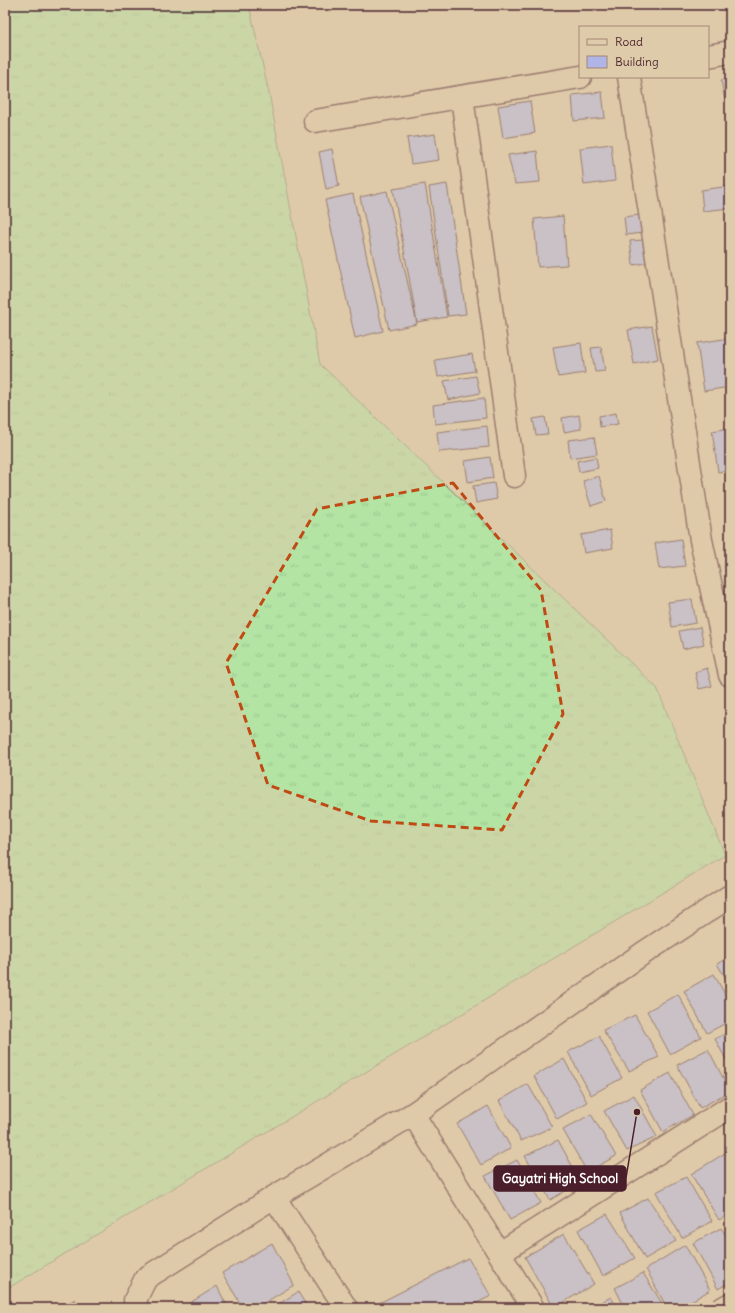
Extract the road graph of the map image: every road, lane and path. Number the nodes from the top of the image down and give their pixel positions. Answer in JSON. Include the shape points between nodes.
{"nodes":[{"id":1,"x":730,"y":52,"type":"edge"},
{"id":2,"x":709,"y":56,"type":"edge"},
{"id":3,"x":579,"y":77,"type":"edge"},
{"id":4,"x":629,"y":78,"type":"edge"},
{"id":5,"x":462,"y":97,"type":"junction"},
{"id":6,"x":315,"y":121,"type":"dead end"},
{"id":7,"x":514,"y":476,"type":"dead end"},
{"id":8,"x":730,"y":675,"type":"edge"},
{"id":9,"x":730,"y":896,"type":"edge"},
{"id":10,"x":730,"y":1108,"type":"edge"},
{"id":11,"x":413,"y":1114,"type":"junction"},
{"id":12,"x":274,"y":1197,"type":"junction"},
{"id":13,"x":500,"y":1253,"type":"junction"},
{"id":14,"x":730,"y":1304,"type":"edge"},
{"id":15,"x":138,"y":1308,"type":"edge"},
{"id":16,"x":346,"y":1308,"type":"edge"},
{"id":17,"x":533,"y":1308,"type":"edge"},
{"id":18,"x":724,"y":1308,"type":"edge"}],
"edges":[{"from":1,"to":2,"type":"street"},
{"from":3,"to":5,"type":"street"},
{"from":4,"to":8,"type":"street","via":[[701,540]]},
{"from":5,"to":6,"type":"street"},
{"from":5,"to":7,"type":"street"},
{"from":9,"to":11,"type":"street","via":[[642,954]]},
{"from":10,"to":13,"type":"street"},
{"from":11,"to":12,"type":"street"},
{"from":11,"to":13,"type":"street"},
{"from":12,"to":15,"type":"street","via":[[146,1278],[135,1300]]},
{"from":12,"to":16,"type":"street"},
{"from":13,"to":17,"type":"street"},
{"from":14,"to":18,"type":"street"}]}
